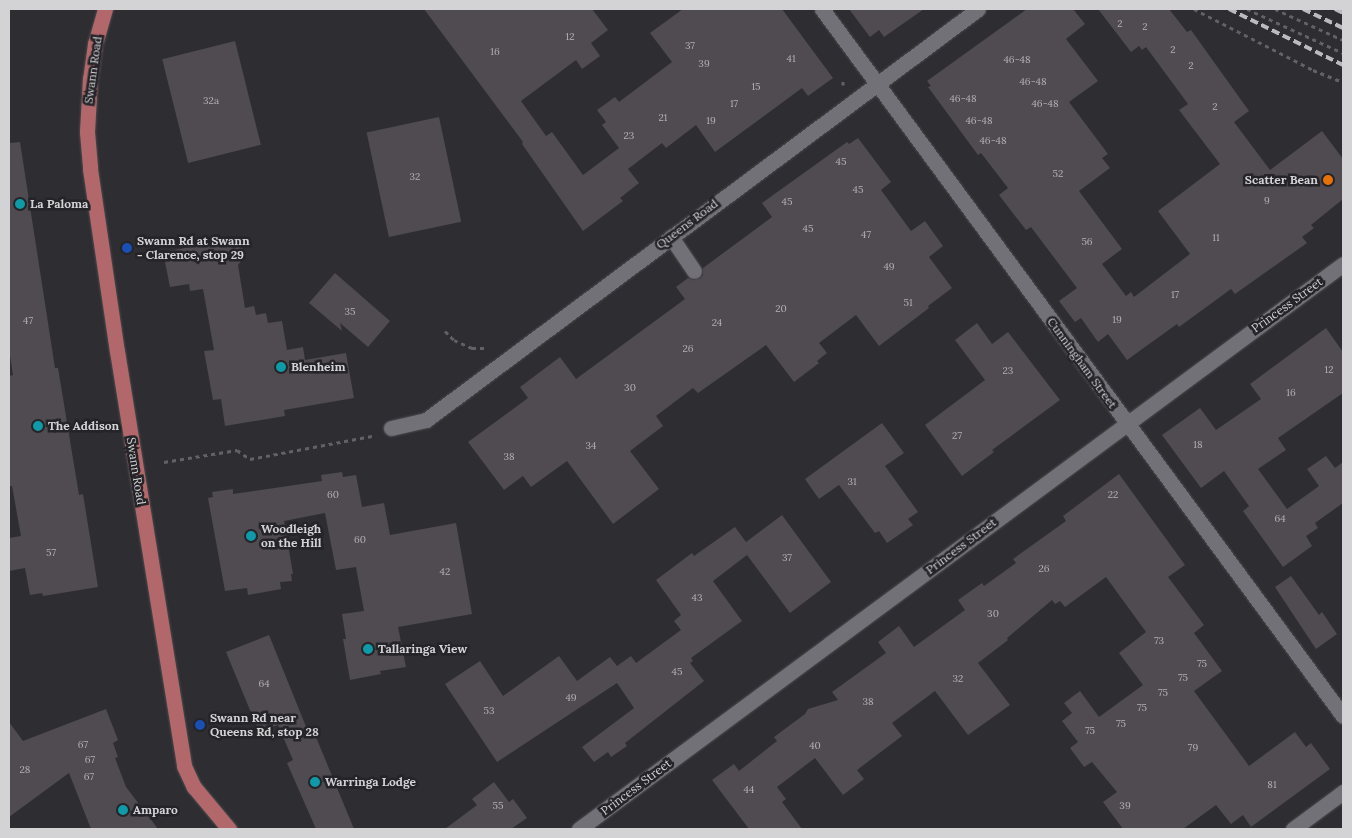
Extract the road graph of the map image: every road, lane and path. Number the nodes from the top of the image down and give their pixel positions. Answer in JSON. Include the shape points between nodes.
{"nodes":[{"id":1,"x":105,"y":9,"type":"edge"},
{"id":2,"x":822,"y":9,"type":"edge"},
{"id":3,"x":978,"y":9,"type":"edge"},
{"id":4,"x":1194,"y":9,"type":"edge"},
{"id":5,"x":1247,"y":9,"type":"edge"},
{"id":6,"x":1275,"y":9,"type":"edge"},
{"id":7,"x":1343,"y":40,"type":"edge"},
{"id":8,"x":1343,"y":53,"type":"edge"},
{"id":9,"x":1343,"y":82,"type":"edge"},
{"id":10,"x":877,"y":83,"type":"junction"},
{"id":11,"x":671,"y":237,"type":"junction"},
{"id":12,"x":1343,"y":264,"type":"edge"},
{"id":13,"x":694,"y":271,"type":"dead end"},
{"id":14,"x":445,"y":331,"type":"dead end"},
{"id":15,"x":492,"y":348,"type":"dead end"},
{"id":16,"x":1126,"y":424,"type":"junction"},
{"id":17,"x":391,"y":428,"type":"dead end"},
{"id":18,"x":367,"y":438,"type":"dead end"},
{"id":19,"x":164,"y":462,"type":"dead end"},
{"id":20,"x":1343,"y":716,"type":"edge"},
{"id":21,"x":1343,"y":792,"type":"edge"},
{"id":22,"x":229,"y":829,"type":"edge"},
{"id":23,"x":579,"y":829,"type":"edge"},
{"id":24,"x":1293,"y":829,"type":"edge"}],
"edges":[{"from":1,"to":22,"type":"main road","name":"Swann Road","via":[[90,78],[87,132],[117,350],[184,766],[194,787]]},
{"from":2,"to":10,"type":"street","name":"Cunningham Street"},
{"from":3,"to":10,"type":"street","name":"Queens Road"},
{"from":4,"to":9,"type":"path"},
{"from":5,"to":8,"type":"path"},
{"from":6,"to":7,"type":"path"},
{"from":10,"to":11,"type":"street","name":"Queens Road"},
{"from":10,"to":16,"type":"street","name":"Cunningham Street"},
{"from":11,"to":13,"type":"street"},
{"from":11,"to":17,"type":"street","name":"Queens Road","via":[[426,420]]},
{"from":12,"to":16,"type":"street","name":"Princess Street"},
{"from":14,"to":15,"type":"path","via":[[454,340],[472,348]]},
{"from":16,"to":20,"type":"street","name":"Cunningham Street"},
{"from":16,"to":23,"type":"street","name":"Princess Street"},
{"from":18,"to":19,"type":"path","via":[[250,459],[237,450]]},
{"from":21,"to":24,"type":"street"}]}
